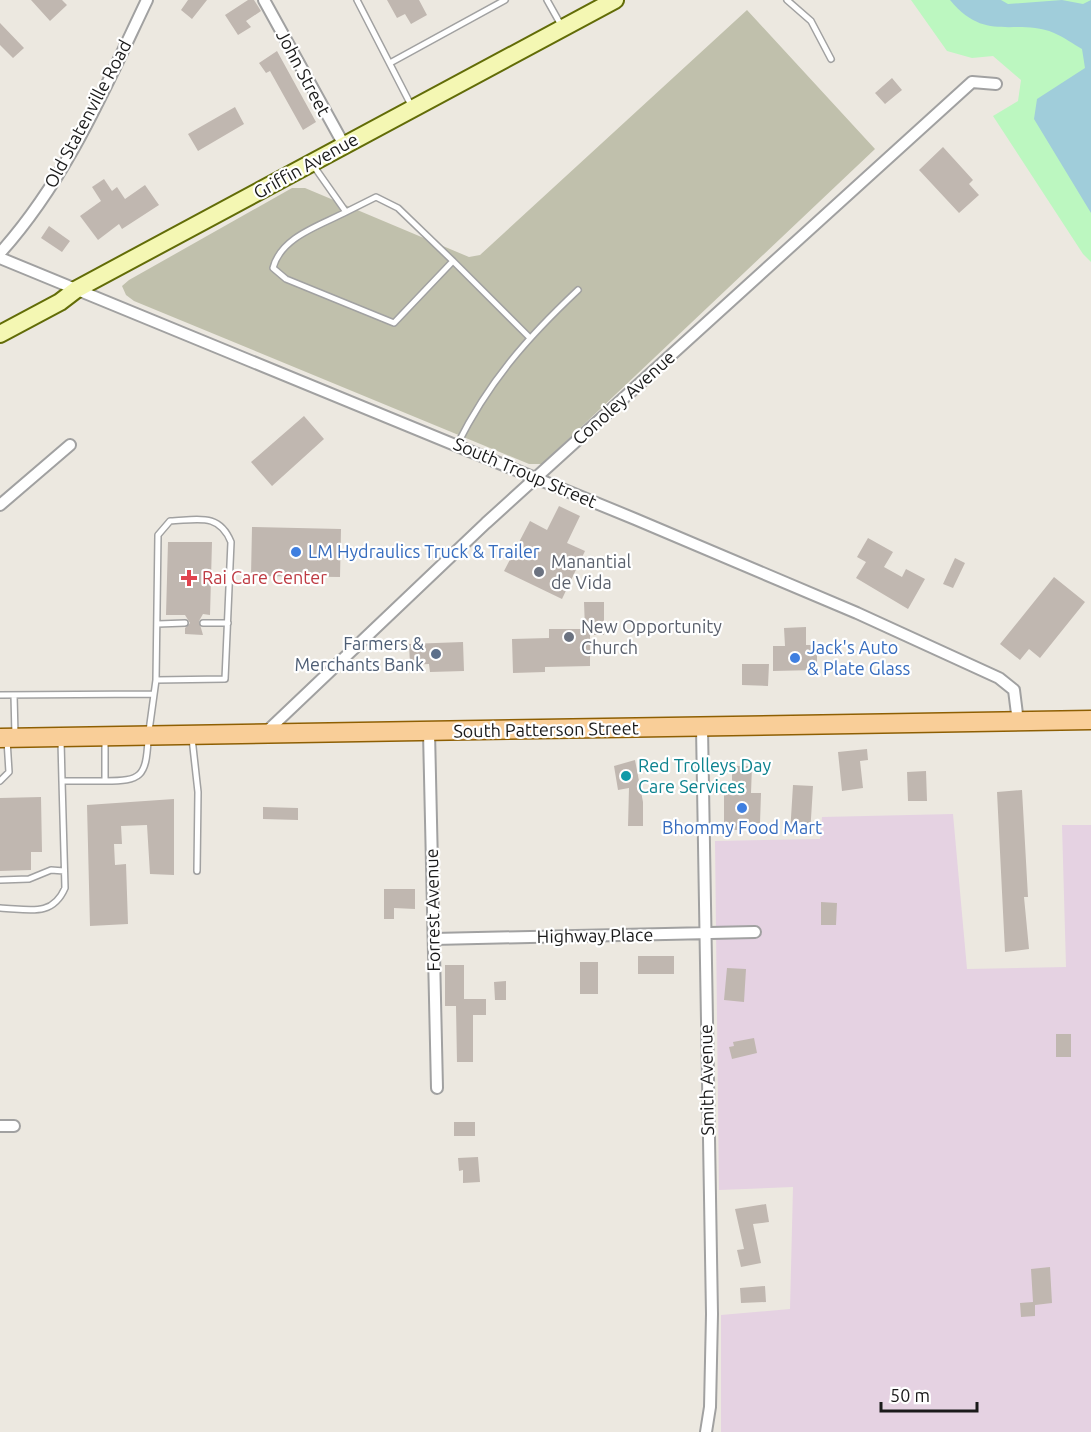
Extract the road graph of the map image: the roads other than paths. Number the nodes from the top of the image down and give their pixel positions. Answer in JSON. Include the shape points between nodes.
{"nodes":[{"id":1,"x":147,"y":0,"type":"edge"},
{"id":2,"x":357,"y":0,"type":"edge"},
{"id":3,"x":505,"y":0,"type":"edge"},
{"id":4,"x":547,"y":0,"type":"edge"},
{"id":5,"x":615,"y":0,"type":"edge"},
{"id":6,"x":787,"y":0,"type":"edge"},
{"id":7,"x":266,"y":1,"type":"edge"},
{"id":8,"x":562,"y":28,"type":"junction"},
{"id":9,"x":831,"y":59,"type":"dead end"},
{"id":10,"x":390,"y":63,"type":"junction"},
{"id":11,"x":996,"y":84,"type":"dead end"},
{"id":12,"x":413,"y":108,"type":"junction"},
{"id":13,"x":344,"y":146,"type":"junction"},
{"id":14,"x":312,"y":163,"type":"junction"},
{"id":15,"x":346,"y":212,"type":"junction"},
{"id":16,"x":0,"y":253,"type":"edge"},
{"id":17,"x":0,"y":258,"type":"edge"},
{"id":18,"x":453,"y":261,"type":"junction"},
{"id":19,"x":77,"y":289,"type":"junction"},
{"id":20,"x":578,"y":290,"type":"dead end"},
{"id":21,"x":0,"y":334,"type":"edge"},
{"id":22,"x":529,"y":337,"type":"junction"},
{"id":23,"x":70,"y":445,"type":"dead end"},
{"id":24,"x":457,"y":445,"type":"junction"},
{"id":25,"x":536,"y":478,"type":"junction"},
{"id":26,"x":0,"y":505,"type":"edge"},
{"id":27,"x":185,"y":623,"type":"dead end"},
{"id":28,"x":203,"y":623,"type":"dead end"},
{"id":29,"x":228,"y":623,"type":"junction"},
{"id":30,"x":158,"y":624,"type":"junction"},
{"id":31,"x":156,"y":680,"type":"junction"},
{"id":32,"x":154,"y":694,"type":"junction"},
{"id":33,"x":0,"y":695,"type":"edge"},
{"id":34,"x":14,"y":695,"type":"junction"},
{"id":35,"x":1091,"y":720,"type":"edge"},
{"id":36,"x":1018,"y":722,"type":"junction"},
{"id":37,"x":702,"y":728,"type":"junction"},
{"id":38,"x":429,"y":732,"type":"junction"},
{"id":39,"x":262,"y":735,"type":"junction"},
{"id":40,"x":192,"y":736,"type":"junction"},
{"id":41,"x":105,"y":737,"type":"junction"},
{"id":42,"x":148,"y":737,"type":"junction"},
{"id":43,"x":7,"y":738,"type":"edge"},
{"id":44,"x":61,"y":738,"type":"junction"},
{"id":45,"x":0,"y":781,"type":"edge"},
{"id":46,"x":62,"y":781,"type":"junction"},
{"id":47,"x":105,"y":781,"type":"junction"},
{"id":48,"x":64,"y":871,"type":"junction"},
{"id":49,"x":197,"y":871,"type":"dead end"},
{"id":50,"x":0,"y":880,"type":"edge"},
{"id":51,"x":0,"y":908,"type":"edge"},
{"id":52,"x":755,"y":932,"type":"dead end"},
{"id":53,"x":705,"y":935,"type":"junction"},
{"id":54,"x":434,"y":939,"type":"junction"},
{"id":55,"x":436,"y":1088,"type":"dead end"},
{"id":56,"x":0,"y":1126,"type":"edge"},
{"id":57,"x":14,"y":1126,"type":"dead end"},
{"id":58,"x":706,"y":1432,"type":"edge"}],
"edges":[{"from":1,"to":16,"type":"street","name":"Old Statenville Road","via":[[52,186]]},
{"from":2,"to":10,"type":"lane"},
{"from":3,"to":10,"type":"lane"},
{"from":4,"to":8,"type":"lane"},
{"from":5,"to":8,"type":"main road","name":"Griffin Avenue"},
{"from":6,"to":9,"type":"lane","via":[[811,21]]},
{"from":7,"to":13,"type":"street","name":"John Street"},
{"from":8,"to":12,"type":"main road","name":"Griffin Avenue"},
{"from":10,"to":12,"type":"lane"},
{"from":11,"to":25,"type":"street","name":"Conoley Avenue","via":[[972,82]]},
{"from":12,"to":13,"type":"main road","name":"Griffin Avenue"},
{"from":13,"to":14,"type":"main road","name":"Griffin Avenue"},
{"from":14,"to":15,"type":"lane"},
{"from":14,"to":19,"type":"main road","name":"Griffin Avenue"},
{"from":15,"to":18,"type":"lane","via":[[376,197],[398,208]]},
{"from":15,"to":18,"type":"lane","via":[[286,244],[276,255],[273,268],[286,279],[394,323]]},
{"from":17,"to":19,"type":"street","name":"South Troup Street"},
{"from":18,"to":22,"type":"lane"},
{"from":19,"to":21,"type":"main road","name":"Griffin Avenue"},
{"from":19,"to":24,"type":"street","name":"South Troup Street"},
{"from":20,"to":22,"type":"lane"},
{"from":22,"to":24,"type":"lane","via":[[476,406]]},
{"from":23,"to":26,"type":"street"},
{"from":24,"to":25,"type":"street","name":"South Troup Street"},
{"from":25,"to":36,"type":"street","name":"South Troup Street","via":[[999,678],[1016,693]]},
{"from":25,"to":39,"type":"street","name":"Conoley Avenue"},
{"from":27,"to":30,"type":"lane"},
{"from":28,"to":29,"type":"lane"},
{"from":29,"to":30,"type":"lane","via":[[231,542],[226,530],[211,519],[170,521],[158,535]]},
{"from":29,"to":31,"type":"lane","via":[[225,680]]},
{"from":30,"to":31,"type":"lane"},
{"from":31,"to":32,"type":"lane"},
{"from":32,"to":34,"type":"lane"},
{"from":32,"to":42,"type":"lane"},
{"from":33,"to":34,"type":"lane"},
{"from":34,"to":43,"type":"lane"},
{"from":35,"to":36,"type":"main road","name":"South Patterson Street"},
{"from":36,"to":37,"type":"main road","name":"South Patterson Street"},
{"from":37,"to":38,"type":"main road","name":"South Patterson Street"},
{"from":37,"to":53,"type":"street","name":"Smith Avenue"},
{"from":38,"to":39,"type":"main road","name":"South Patterson Street"},
{"from":38,"to":54,"type":"street","name":"Forrest Avenue"},
{"from":39,"to":40,"type":"main road","name":"South Patterson Street"},
{"from":40,"to":42,"type":"main road","name":"South Patterson Street"},
{"from":40,"to":49,"type":"lane","via":[[198,792]]},
{"from":41,"to":42,"type":"main road","name":"South Patterson Street"},
{"from":41,"to":44,"type":"main road","name":"South Patterson Street"},
{"from":41,"to":47,"type":"lane"},
{"from":42,"to":47,"type":"lane","via":[[147,765],[139,776],[131,781]]},
{"from":43,"to":44,"type":"main road","name":"South Patterson Street"},
{"from":43,"to":45,"type":"lane","via":[[9,772]]},
{"from":44,"to":46,"type":"lane"},
{"from":46,"to":47,"type":"lane"},
{"from":46,"to":48,"type":"lane"},
{"from":48,"to":50,"type":"lane","via":[[51,870],[29,879]]},
{"from":48,"to":51,"type":"lane","via":[[65,888],[59,900],[46,910]]},
{"from":52,"to":53,"type":"street","name":"Highway Place"},
{"from":53,"to":54,"type":"street","name":"Highway Place"},
{"from":53,"to":58,"type":"street","name":"Smith Avenue","via":[[712,1314]]},
{"from":54,"to":55,"type":"street","name":"Forrest Avenue"},
{"from":56,"to":57,"type":"street"}]}
